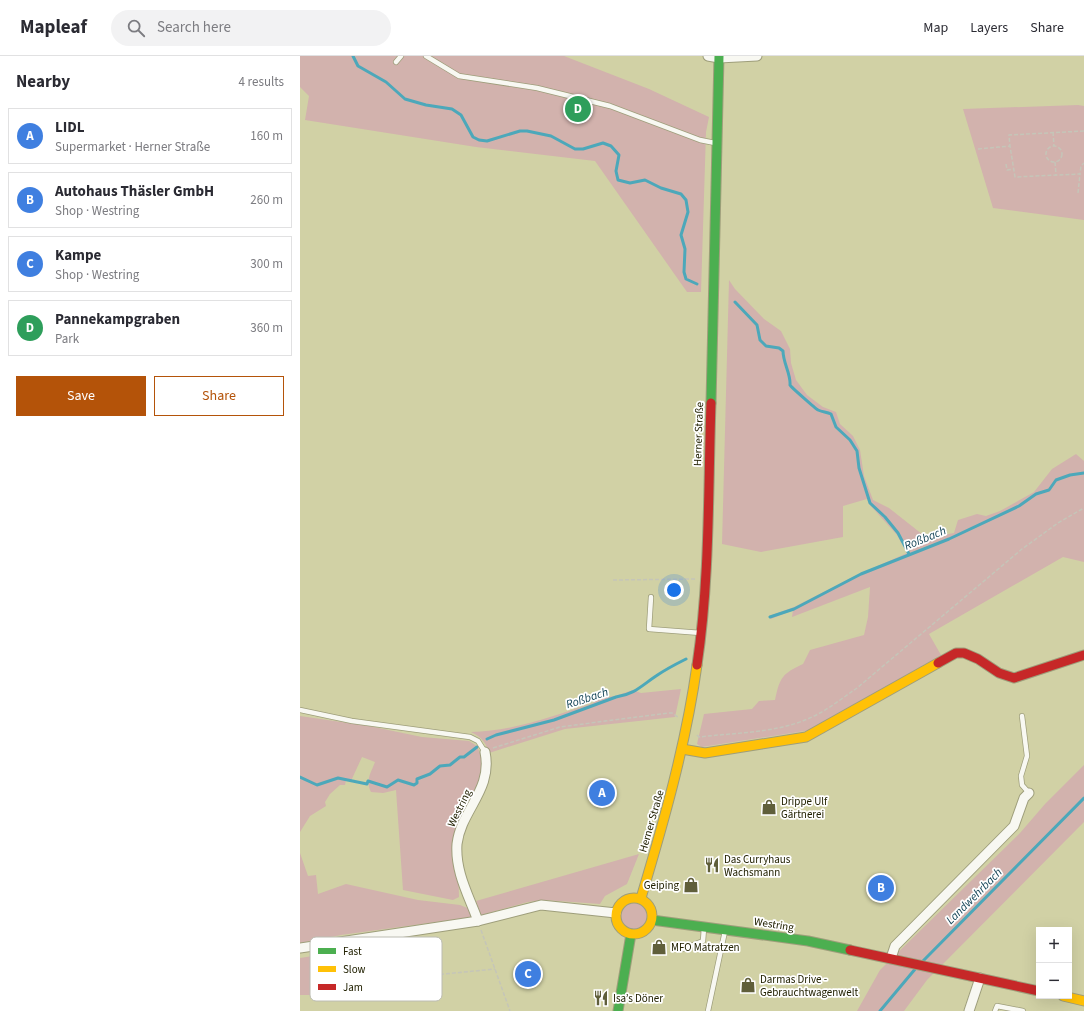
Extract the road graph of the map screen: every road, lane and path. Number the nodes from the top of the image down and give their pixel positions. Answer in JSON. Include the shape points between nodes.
{"nodes":[{"id":1,"x":401,"y":56,"type":"edge"},
{"id":2,"x":426,"y":56,"type":"edge"},
{"id":3,"x":708,"y":56,"type":"edge"},
{"id":4,"x":757,"y":56,"type":"edge"},
{"id":5,"x":720,"y":57,"type":"edge"},
{"id":6,"x":396,"y":62,"type":"dead end"},
{"id":7,"x":1084,"y":131,"type":"edge"},
{"id":8,"x":1053,"y":132,"type":"junction"},
{"id":9,"x":718,"y":143,"type":"junction"},
{"id":10,"x":1010,"y":146,"type":"junction"},
{"id":11,"x":1054,"y":146,"type":"junction"},
{"id":12,"x":978,"y":149,"type":"dead end"},
{"id":13,"x":1055,"y":162,"type":"junction"},
{"id":14,"x":1084,"y":163,"type":"edge"},
{"id":15,"x":1006,"y":164,"type":"dead end"},
{"id":16,"x":1014,"y":169,"type":"junction"},
{"id":17,"x":1080,"y":174,"type":"junction"},
{"id":18,"x":1056,"y":176,"type":"junction"},
{"id":19,"x":1078,"y":193,"type":"dead end"},
{"id":20,"x":1084,"y":508,"type":"edge"},
{"id":21,"x":706,"y":576,"type":"junction"},
{"id":22,"x":613,"y":580,"type":"dead end"},
{"id":23,"x":651,"y":597,"type":"dead end"},
{"id":24,"x":702,"y":634,"type":"junction"},
{"id":25,"x":1084,"y":655,"type":"edge"},
{"id":26,"x":300,"y":710,"type":"edge"},
{"id":27,"x":668,"y":713,"type":"dead end"},
{"id":28,"x":1022,"y":716,"type":"dead end"},
{"id":29,"x":687,"y":726,"type":"junction"},
{"id":30,"x":682,"y":749,"type":"junction"},
{"id":31,"x":486,"y":752,"type":"junction"},
{"id":32,"x":1029,"y":793,"type":"joint"},
{"id":33,"x":641,"y":898,"type":"junction"},
{"id":34,"x":616,"y":913,"type":"junction"},
{"id":35,"x":652,"y":920,"type":"junction"},
{"id":36,"x":478,"y":921,"type":"junction"},
{"id":37,"x":704,"y":926,"type":"junction"},
{"id":38,"x":725,"y":929,"type":"junction"},
{"id":39,"x":631,"y":934,"type":"junction"},
{"id":40,"x":373,"y":937,"type":"edge"},
{"id":41,"x":310,"y":946,"type":"edge"},
{"id":42,"x":300,"y":948,"type":"edge"},
{"id":43,"x":683,"y":949,"type":"dead end"},
{"id":44,"x":895,"y":959,"type":"junction"},
{"id":45,"x":495,"y":969,"type":"junction"},
{"id":46,"x":442,"y":974,"type":"edge"},
{"id":47,"x":980,"y":978,"type":"junction"},
{"id":48,"x":1036,"y":990,"type":"edge"},
{"id":49,"x":1072,"y":998,"type":"edge"},
{"id":50,"x":1084,"y":1001,"type":"edge"},
{"id":51,"x":510,"y":1011,"type":"edge"},
{"id":52,"x":618,"y":1011,"type":"edge"},
{"id":53,"x":708,"y":1011,"type":"edge"},
{"id":54,"x":969,"y":1011,"type":"edge"},
{"id":55,"x":996,"y":1011,"type":"edge"},
{"id":56,"x":1023,"y":1011,"type":"edge"}],
"edges":[{"from":1,"to":6,"type":"lane"},
{"from":2,"to":9,"type":"lane","via":[[459,76],[537,88],[610,106],[700,140]]},
{"from":3,"to":5,"type":"street"},
{"from":4,"to":5,"type":"street"},
{"from":5,"to":9,"type":"main road","name":"Herner Straße"},
{"from":7,"to":8,"type":"path"},
{"from":8,"to":10,"type":"path","via":[[1009,135]]},
{"from":8,"to":11,"type":"path"},
{"from":9,"to":21,"type":"main road","name":"Herner Straße"},
{"from":10,"to":12,"type":"path"},
{"from":10,"to":16,"type":"path"},
{"from":11,"to":13,"type":"path","via":[[1062,152],[1061,159]]},
{"from":11,"to":13,"type":"path","via":[[1046,153],[1048,159]]},
{"from":13,"to":18,"type":"path"},
{"from":14,"to":17,"type":"path"},
{"from":15,"to":16,"type":"path","via":[[1007,170]]},
{"from":16,"to":18,"type":"path","via":[[1015,177]]},
{"from":17,"to":18,"type":"path"},
{"from":17,"to":19,"type":"path"},
{"from":20,"to":29,"type":"path","via":[[1058,522],[1022,549],[857,688],[806,720],[781,727],[699,737]]},
{"from":21,"to":22,"type":"path","via":[[691,580]]},
{"from":21,"to":24,"type":"main road","name":"Herner Straße"},
{"from":23,"to":24,"type":"lane","via":[[649,628]]},
{"from":24,"to":29,"type":"main road","name":"Herner Straße"},
{"from":25,"to":30,"type":"main road","via":[[1014,678],[1005,676],[968,654],[956,653],[806,737],[705,753]]},
{"from":26,"to":31,"type":"lane","via":[[396,727],[462,735],[478,740]]},
{"from":27,"to":31,"type":"path","via":[[560,727]]},
{"from":28,"to":32,"type":"lane","via":[[1028,756],[1021,776],[1022,785]]},
{"from":29,"to":30,"type":"main road","name":"Herner Straße"},
{"from":30,"to":33,"type":"main road","name":"Herner Straße"},
{"from":31,"to":36,"type":"street","name":"Westring","via":[[485,779],[461,828],[457,845],[463,887]]},
{"from":32,"to":44,"type":"street","via":[[1024,798],[1014,826],[895,946]]},
{"from":33,"to":34,"type":"main road","via":[[633,897],[626,900],[620,904]]},
{"from":33,"to":35,"type":"main road","via":[[650,905]]},
{"from":34,"to":36,"type":"street","via":[[541,905]]},
{"from":34,"to":39,"type":"main road","via":[[620,928]]},
{"from":35,"to":37,"type":"main road","name":"Westring"},
{"from":35,"to":39,"type":"main road","via":[[643,932]]},
{"from":36,"to":40,"type":"street"},
{"from":36,"to":45,"type":"path"},
{"from":37,"to":38,"type":"main road","name":"Westring"},
{"from":37,"to":43,"type":"lane","via":[[703,941]]},
{"from":38,"to":44,"type":"main road","name":"Westring","via":[[808,941]]},
{"from":38,"to":53,"type":"lane"},
{"from":39,"to":52,"type":"main road"},
{"from":41,"to":42,"type":"street"},
{"from":44,"to":47,"type":"main road","name":"Westring"},
{"from":45,"to":46,"type":"path"},
{"from":45,"to":51,"type":"path"},
{"from":47,"to":48,"type":"main road","name":"Westring"},
{"from":47,"to":54,"type":"street"},
{"from":49,"to":50,"type":"main road"},
{"from":55,"to":56,"type":"lane","via":[[997,1006]]}]}
